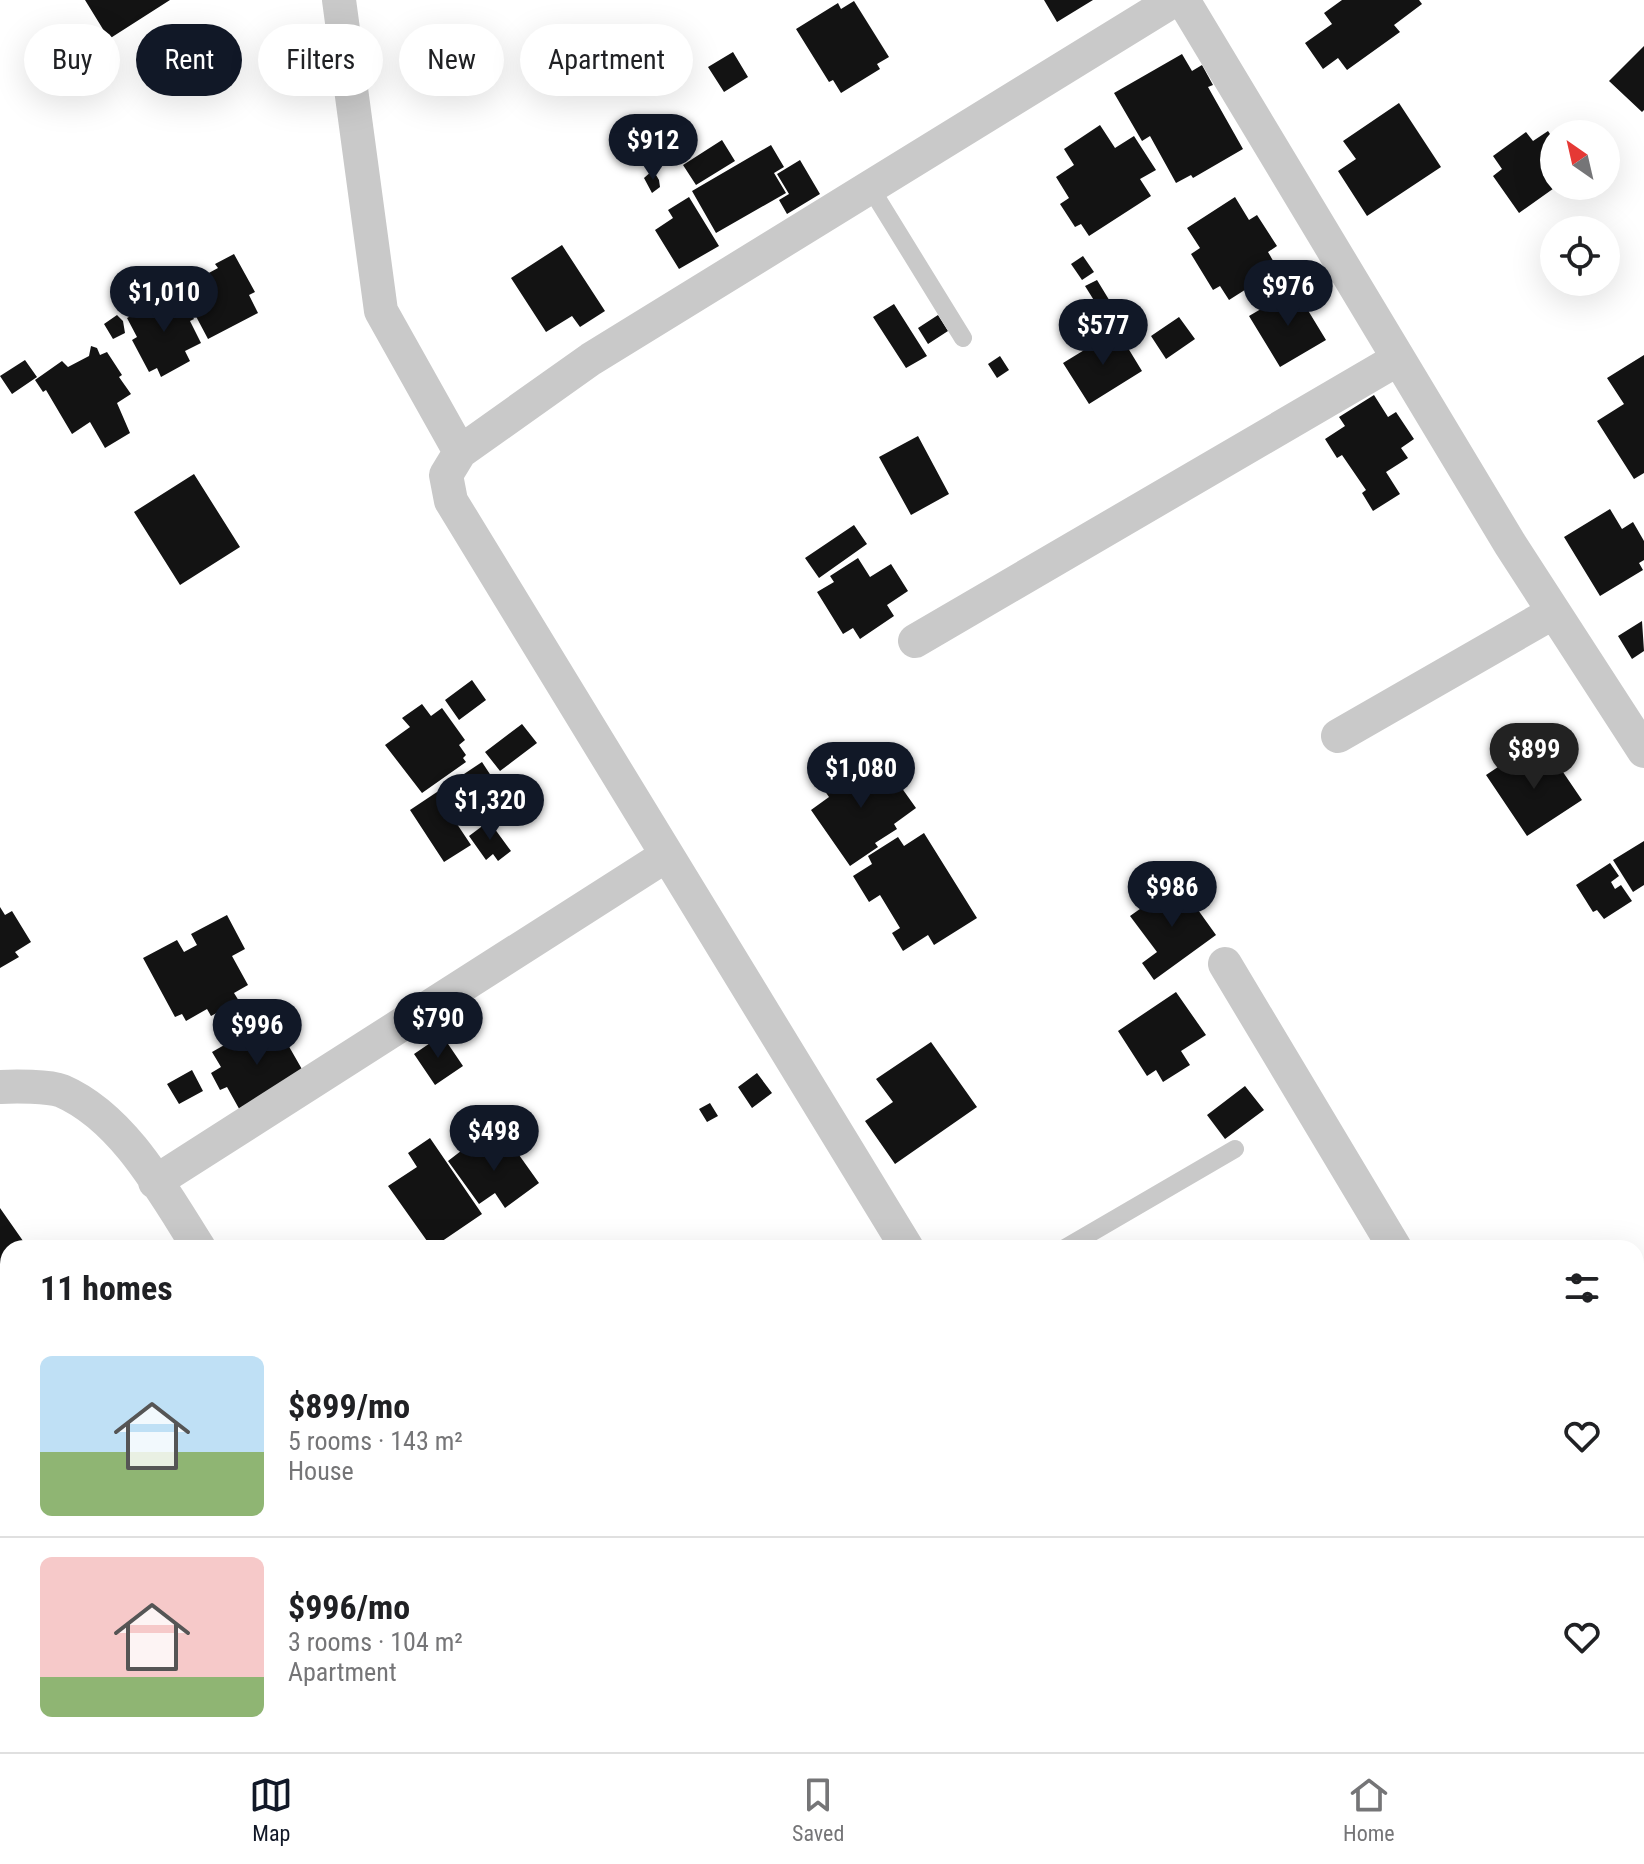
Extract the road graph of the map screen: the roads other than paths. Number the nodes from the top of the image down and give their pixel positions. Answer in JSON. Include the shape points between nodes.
{"nodes":[{"id":1,"x":339,"y":0,"type":"edge"},
{"id":2,"x":1174,"y":0,"type":"edge"},
{"id":3,"x":1183,"y":0,"type":"edge"},
{"id":4,"x":870,"y":187,"type":"junction"},
{"id":5,"x":963,"y":338,"type":"dead end"},
{"id":6,"x":1398,"y":359,"type":"junction"},
{"id":7,"x":460,"y":452,"type":"junction"},
{"id":8,"x":1554,"y":612,"type":"junction"},
{"id":9,"x":915,"y":641,"type":"dead end"},
{"id":10,"x":1338,"y":736,"type":"dead end"},
{"id":11,"x":1644,"y":751,"type":"edge"},
{"id":12,"x":667,"y":855,"type":"junction"},
{"id":13,"x":1225,"y":964,"type":"dead end"},
{"id":14,"x":0,"y":1087,"type":"edge"},
{"id":15,"x":1235,"y":1149,"type":"dead end"},
{"id":16,"x":155,"y":1182,"type":"junction"},
{"id":17,"x":194,"y":1240,"type":"edge"},
{"id":18,"x":902,"y":1240,"type":"edge"},
{"id":19,"x":1079,"y":1240,"type":"edge"},
{"id":20,"x":1390,"y":1240,"type":"edge"}],
"edges":[{"from":1,"to":7,"type":"street","via":[[381,311]]},
{"from":2,"to":4,"type":"street"},
{"from":3,"to":6,"type":"street"},
{"from":4,"to":5,"type":"lane"},
{"from":4,"to":7,"type":"street","via":[[591,359]]},
{"from":6,"to":8,"type":"street"},
{"from":6,"to":9,"type":"street"},
{"from":7,"to":12,"type":"street","via":[[446,475],[451,501]]},
{"from":8,"to":10,"type":"street"},
{"from":8,"to":11,"type":"street"},
{"from":12,"to":16,"type":"street"},
{"from":12,"to":18,"type":"street"},
{"from":13,"to":20,"type":"street"},
{"from":14,"to":16,"type":"street","via":[[60,1090],[106,1118]]},
{"from":15,"to":19,"type":"lane"},
{"from":16,"to":17,"type":"street"}]}
